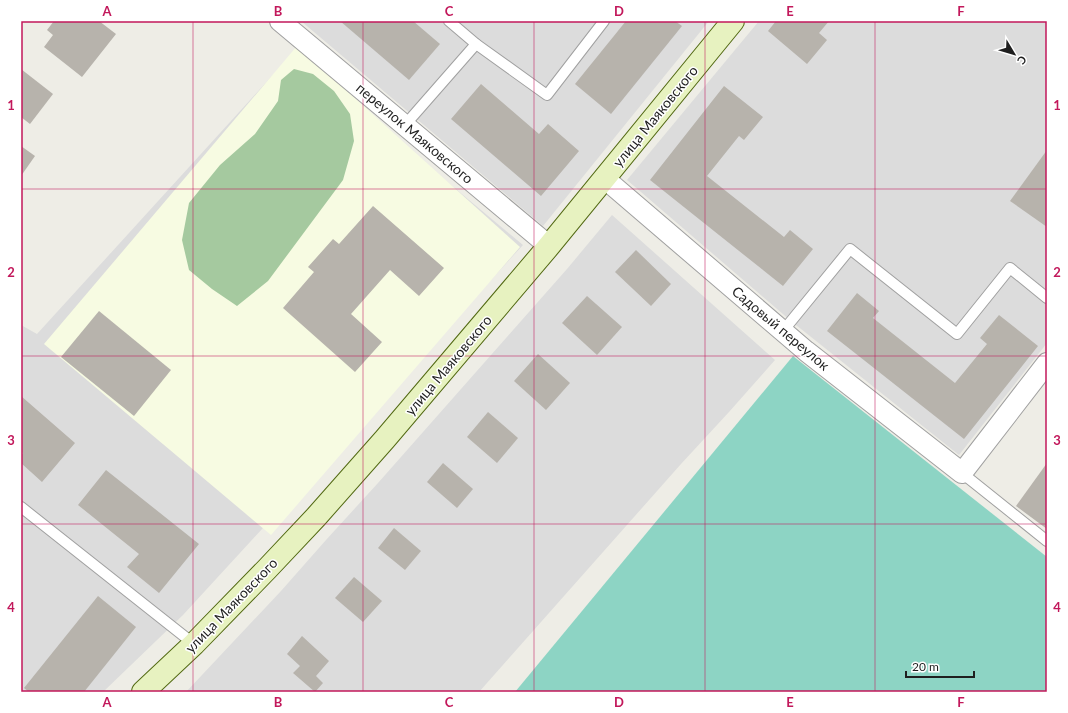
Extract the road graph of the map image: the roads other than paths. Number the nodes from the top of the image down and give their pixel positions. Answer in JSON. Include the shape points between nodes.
{"nodes":[{"id":1,"x":280,"y":21,"type":"edge"},
{"id":2,"x":450,"y":21,"type":"edge"},
{"id":3,"x":604,"y":21,"type":"edge"},
{"id":4,"x":733,"y":21,"type":"edge"},
{"id":5,"x":476,"y":44,"type":"junction"},
{"id":6,"x":405,"y":125,"type":"junction"},
{"id":7,"x":604,"y":178,"type":"junction"},
{"id":8,"x":550,"y":246,"type":"junction"},
{"id":9,"x":1047,"y":298,"type":"edge"},
{"id":10,"x":783,"y":331,"type":"junction"},
{"id":11,"x":1047,"y":363,"type":"edge"},
{"id":12,"x":962,"y":472,"type":"junction"},
{"id":13,"x":21,"y":507,"type":"edge"},
{"id":14,"x":1047,"y":541,"type":"edge"},
{"id":15,"x":194,"y":644,"type":"junction"},
{"id":16,"x":143,"y":692,"type":"edge"}],
"edges":[{"from":1,"to":6,"type":"street","name":"переулок Маяковского"},
{"from":2,"to":5,"type":"lane"},
{"from":3,"to":5,"type":"lane","via":[[547,95]]},
{"from":4,"to":7,"type":"street","name":"улица Маяковского"},
{"from":5,"to":6,"type":"lane"},
{"from":6,"to":8,"type":"street","name":"переулок Маяковского"},
{"from":7,"to":8,"type":"street","name":"улица Маяковского"},
{"from":7,"to":10,"type":"street","name":"Садовый переулок"},
{"from":8,"to":15,"type":"street","name":"улица Маяковского","via":[[316,517]]},
{"from":9,"to":10,"type":"lane","via":[[1010,268],[957,334],[850,249]]},
{"from":10,"to":12,"type":"street","name":"Садовый переулок"},
{"from":11,"to":12,"type":"street"},
{"from":12,"to":14,"type":"lane"},
{"from":13,"to":15,"type":"lane"},
{"from":15,"to":16,"type":"street","name":"улица Маяковского"}]}
